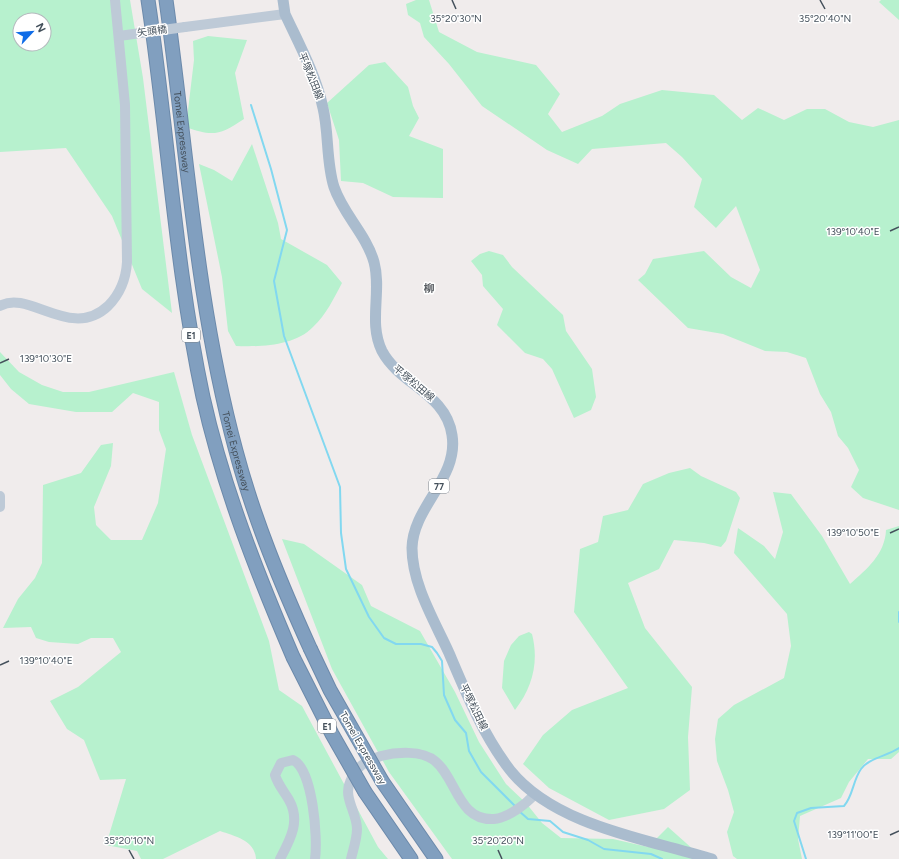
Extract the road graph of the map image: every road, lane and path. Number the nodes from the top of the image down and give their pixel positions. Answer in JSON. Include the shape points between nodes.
{"nodes":[{"id":1,"x":115,"y":0,"type":"edge"},
{"id":2,"x":148,"y":0,"type":"edge"},
{"id":3,"x":166,"y":0,"type":"edge"},
{"id":4,"x":283,"y":0,"type":"edge"},
{"id":5,"x":285,"y":14,"type":"junction"},
{"id":6,"x":119,"y":36,"type":"junction"},
{"id":7,"x":0,"y":306,"type":"edge"},
{"id":8,"x":0,"y":496,"type":"edge"},
{"id":9,"x":0,"y":507,"type":"edge"},
{"id":10,"x":533,"y":796,"type":"junction"},
{"id":11,"x":280,"y":859,"type":"edge"},
{"id":12,"x":315,"y":859,"type":"edge"},
{"id":13,"x":351,"y":859,"type":"edge"},
{"id":14,"x":411,"y":859,"type":"edge"},
{"id":15,"x":436,"y":859,"type":"edge"},
{"id":16,"x":712,"y":859,"type":"edge"}],
"edges":[{"from":1,"to":6,"type":"street"},
{"from":2,"to":14,"type":"highway","name":"Tomei Expressway","number":"E1","bridge":true,"via":[[178,248],[192,338],[204,399],[230,495],[245,540],[293,657],[365,792]]},
{"from":3,"to":15,"type":"highway","name":"Tomei Expressway","number":"E1","bridge":true,"via":[[197,253],[224,400],[236,450],[261,531],[282,586],[330,690],[382,781]]},
{"from":4,"to":5,"type":"main road","name":"平塚松田線","number":"77"},
{"from":5,"to":6,"type":"street","name":"矢頭橋","bridge":true},
{"from":5,"to":10,"type":"main road","name":"平塚松田線","number":"77","via":[[321,98],[334,187],[347,216],[373,260],[377,284],[375,323],[380,347],[392,365],[440,405],[452,435],[449,466],[415,531],[412,547],[415,572],[472,705],[490,740],[511,771]]},
{"from":6,"to":7,"type":"street","via":[[125,119],[127,262],[124,282],[106,308],[85,317],[63,317],[16,302]]},
{"from":8,"to":9,"type":"street"},
{"from":10,"to":13,"type":"street","via":[[501,818],[478,817],[470,812],[439,765],[426,756],[403,754],[366,761],[358,767],[349,783],[348,792],[357,829]]},
{"from":10,"to":16,"type":"main road","name":"平塚松田線","number":"77","via":[[600,827]]},
{"from":11,"to":12,"type":"street","via":[[292,835],[295,820],[290,802],[275,775],[281,764],[293,760],[302,767],[312,800],[317,827]]}]}
